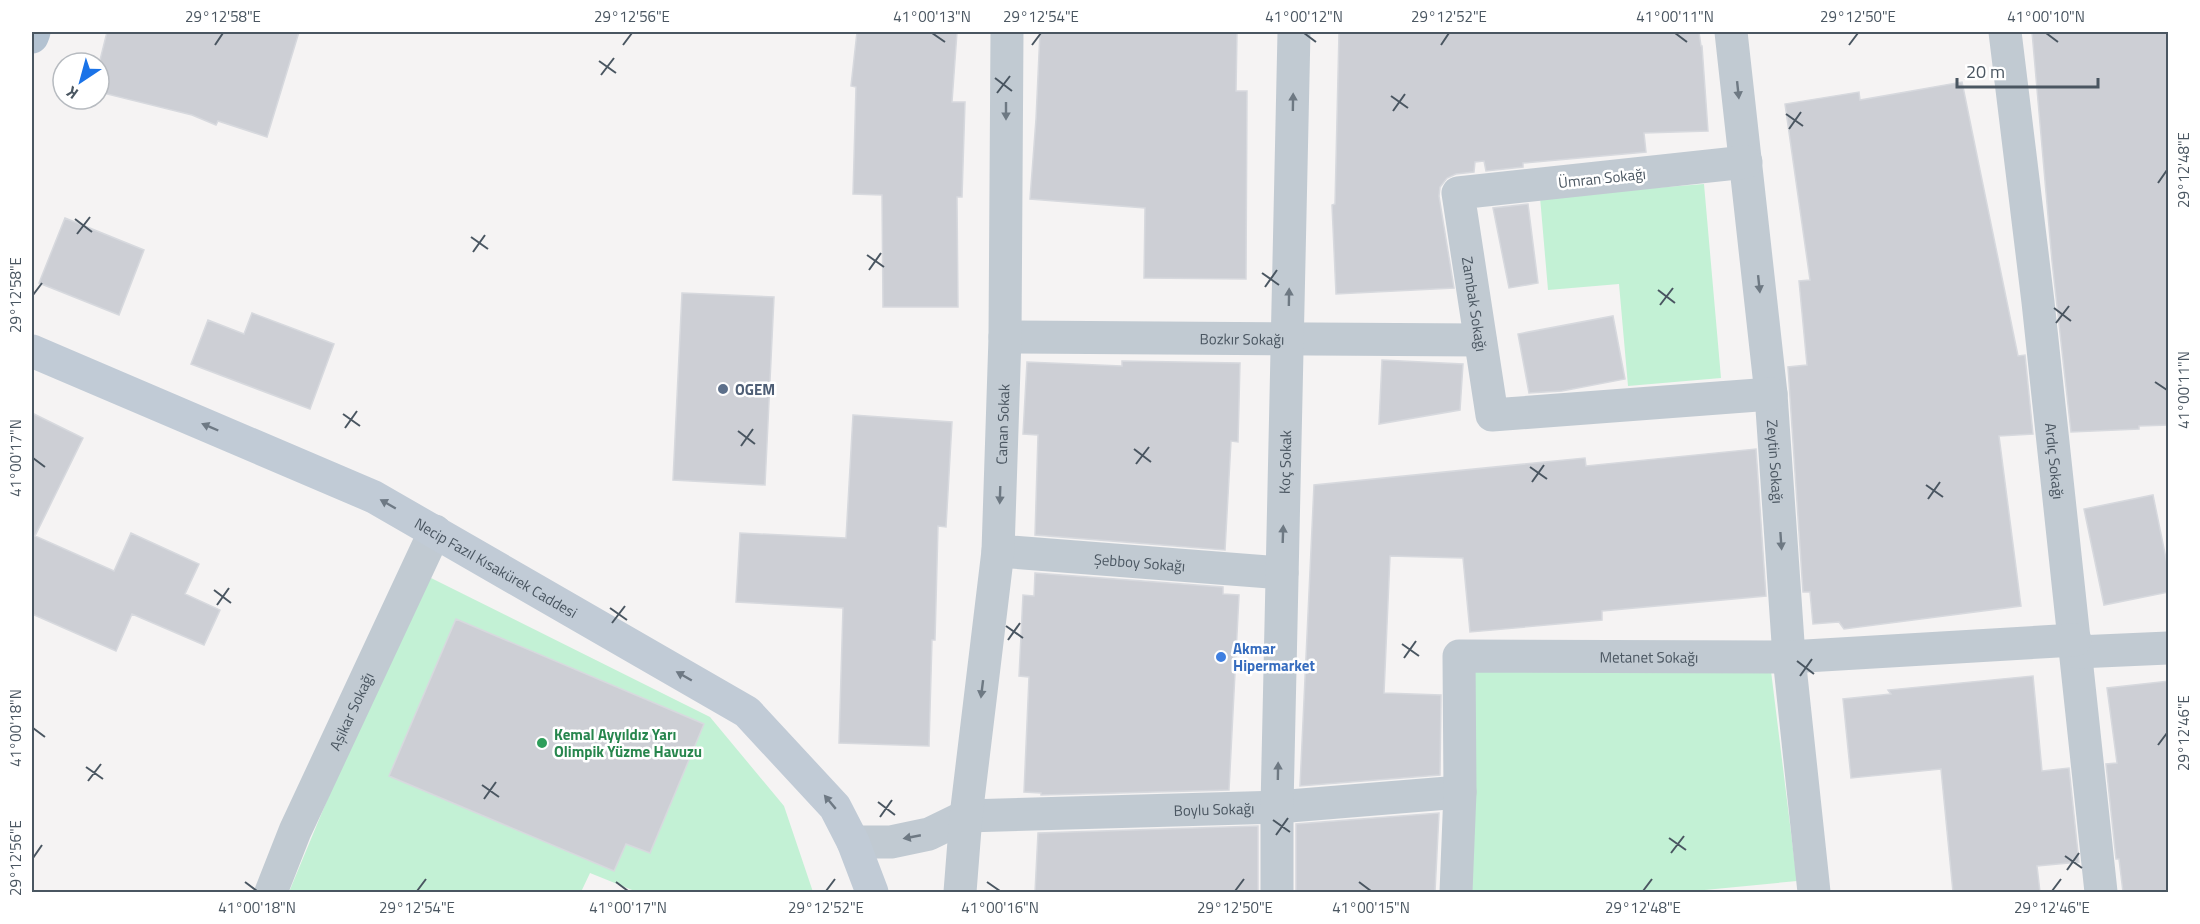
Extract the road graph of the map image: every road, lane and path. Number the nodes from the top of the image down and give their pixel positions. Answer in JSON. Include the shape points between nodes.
{"nodes":[{"id":1,"x":34,"y":32,"type":"edge"},
{"id":2,"x":1006,"y":32,"type":"edge"},
{"id":3,"x":1294,"y":32,"type":"edge"},
{"id":4,"x":1731,"y":32,"type":"edge"},
{"id":5,"x":2005,"y":32,"type":"edge"},
{"id":6,"x":32,"y":37,"type":"edge"},
{"id":7,"x":1746,"y":162,"type":"junction"},
{"id":8,"x":1458,"y":194,"type":"joint"},
{"id":9,"x":1005,"y":337,"type":"junction"},
{"id":10,"x":1288,"y":338,"type":"junction"},
{"id":11,"x":1480,"y":340,"type":"junction"},
{"id":12,"x":32,"y":351,"type":"edge"},
{"id":13,"x":1771,"y":394,"type":"junction"},
{"id":14,"x":435,"y":531,"type":"junction"},
{"id":15,"x":998,"y":552,"type":"junction"},
{"id":16,"x":1282,"y":573,"type":"junction"},
{"id":17,"x":2076,"y":646,"type":"junction"},
{"id":18,"x":2169,"y":648,"type":"edge"},
{"id":19,"x":1789,"y":657,"type":"junction"},
{"id":20,"x":1460,"y":792,"type":"junction"},
{"id":21,"x":1277,"y":807,"type":"junction"},
{"id":22,"x":966,"y":816,"type":"junction"},
{"id":23,"x":853,"y":842,"type":"junction"},
{"id":24,"x":271,"y":892,"type":"edge"},
{"id":25,"x":872,"y":892,"type":"edge"},
{"id":26,"x":960,"y":892,"type":"edge"},
{"id":27,"x":1277,"y":892,"type":"edge"},
{"id":28,"x":1456,"y":892,"type":"edge"},
{"id":29,"x":1814,"y":892,"type":"edge"},
{"id":30,"x":2101,"y":892,"type":"edge"}],
"edges":[{"from":1,"to":6,"type":"main road"},
{"from":2,"to":9,"type":"street","name":"Canan Sokak","one_way":true},
{"from":10,"to":3,"type":"street","name":"Koç Sokak","one_way":true},
{"from":4,"to":7,"type":"street","name":"Zeytin Sokağı","one_way":true},
{"from":5,"to":17,"type":"street","name":"Ardıç Sokağı"},
{"from":7,"to":8,"type":"street","name":"Ümran Sokağı"},
{"from":7,"to":13,"type":"street","name":"Zeytin Sokağı","one_way":true},
{"from":8,"to":11,"type":"street","name":"Zambak Sokağı"},
{"from":9,"to":10,"type":"street","name":"Bozkır Sokağı"},
{"from":9,"to":15,"type":"street","name":"Canan Sokak","one_way":true},
{"from":10,"to":11,"type":"street","name":"Bozkır Sokağı"},
{"from":16,"to":10,"type":"street","name":"Koç Sokak","one_way":true},
{"from":11,"to":13,"type":"street","name":"Zambak Sokağı","via":[[1492,415]]},
{"from":14,"to":12,"type":"main road","name":"Necip Fazıl Kısakürek Caddesi","one_way":true,"via":[[374,496]]},
{"from":13,"to":19,"type":"street","name":"Zeytin Sokağı","one_way":true},
{"from":23,"to":14,"type":"main road","name":"Necip Fazıl Kısakürek Caddesi","one_way":true,"via":[[835,807],[747,712]]},
{"from":14,"to":24,"type":"street","name":"Aşikar Sokağı","via":[[295,831]]},
{"from":15,"to":16,"type":"street","name":"Şebboy Sokağı"},
{"from":15,"to":22,"type":"street","name":"Canan Sokak","one_way":true},
{"from":21,"to":16,"type":"street","name":"Koç Sokak","one_way":true},
{"from":17,"to":18,"type":"street","name":"Metanet Sokağı"},
{"from":17,"to":19,"type":"street","name":"Metanet Sokağı"},
{"from":17,"to":30,"type":"street","name":"Ardıç Sokağı"},
{"from":19,"to":20,"type":"street","name":"Metanet Sokağı","via":[[1459,656]]},
{"from":19,"to":29,"type":"street","name":"Zeytin Sokağı"},
{"from":20,"to":21,"type":"street","name":"Boylu Sokağı"},
{"from":20,"to":28,"type":"street","name":"Metanet Sokağı"},
{"from":21,"to":22,"type":"street","name":"Boylu Sokağı"},
{"from":21,"to":27,"type":"street","name":"Koç Sokak"},
{"from":22,"to":23,"type":"street","one_way":true,"via":[[929,834],[891,842]]},
{"from":22,"to":26,"type":"street","name":"Canan Sokak"},
{"from":23,"to":25,"type":"main road","name":"Necip Fazıl Kısakürek Caddesi"}]}
